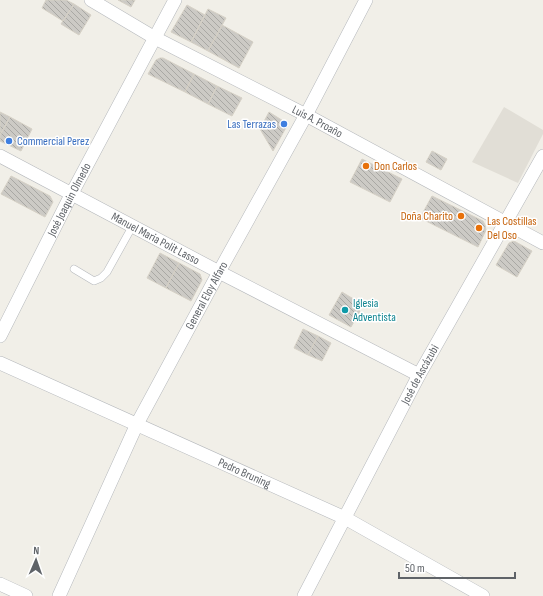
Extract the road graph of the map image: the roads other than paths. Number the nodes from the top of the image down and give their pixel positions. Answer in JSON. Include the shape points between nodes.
{"nodes":[{"id":1,"x":91,"y":0,"type":"edge"},
{"id":2,"x":175,"y":0,"type":"edge"},
{"id":3,"x":366,"y":0,"type":"edge"},
{"id":4,"x":155,"y":38,"type":"junction"},
{"id":5,"x":306,"y":115,"type":"junction"},
{"id":6,"x":0,"y":156,"type":"edge"},
{"id":7,"x":543,"y":156,"type":"edge"},
{"id":8,"x":71,"y":195,"type":"junction"},
{"id":9,"x":506,"y":222,"type":"junction"},
{"id":10,"x":132,"y":227,"type":"junction"},
{"id":11,"x":543,"y":243,"type":"edge"},
{"id":12,"x":74,"y":269,"type":"dead end"},
{"id":13,"x":219,"y":272,"type":"junction"},
{"id":14,"x":0,"y":336,"type":"edge"},
{"id":15,"x":0,"y":363,"type":"edge"},
{"id":16,"x":419,"y":374,"type":"junction"},
{"id":17,"x":137,"y":424,"type":"junction"},
{"id":18,"x":345,"y":518,"type":"junction"},
{"id":19,"x":0,"y":584,"type":"edge"},
{"id":20,"x":26,"y":596,"type":"edge"},
{"id":21,"x":59,"y":596,"type":"edge"},
{"id":22,"x":304,"y":596,"type":"edge"},
{"id":23,"x":483,"y":596,"type":"edge"}],
"edges":[{"from":1,"to":4,"type":"street","name":"Luis A. Proaño"},
{"from":2,"to":4,"type":"street","name":"José Joaquin Olmedo"},
{"from":3,"to":5,"type":"street","name":"General Eloy Alfaro"},
{"from":4,"to":5,"type":"street","name":"Luis A. Proaño"},
{"from":4,"to":8,"type":"street","name":"José Joaquin Olmedo"},
{"from":5,"to":9,"type":"street","name":"Luis A. Proaño"},
{"from":5,"to":13,"type":"street","name":"General Eloy Alfaro"},
{"from":6,"to":8,"type":"street","name":"Manuel Maria Polit Lasso"},
{"from":7,"to":9,"type":"street","name":"José de Ascázubi"},
{"from":8,"to":10,"type":"street","name":"Manuel Maria Polit Lasso"},
{"from":8,"to":14,"type":"street","name":"José Joaquin Olmedo"},
{"from":9,"to":11,"type":"street","name":"Luis A. Proaño"},
{"from":9,"to":16,"type":"street","name":"José de Ascázubi"},
{"from":10,"to":12,"type":"lane","via":[[107,272],[101,278],[94,280]]},
{"from":10,"to":13,"type":"street","name":"Manuel Maria Polit Lasso"},
{"from":13,"to":16,"type":"street","name":"Manuel Maria Polit Lasso"},
{"from":13,"to":17,"type":"street","name":"General Eloy Alfaro"},
{"from":15,"to":17,"type":"street","name":"Pedro Bruning"},
{"from":16,"to":18,"type":"street","name":"José de Ascázubi"},
{"from":17,"to":18,"type":"street","name":"Pedro Bruning"},
{"from":17,"to":21,"type":"street","name":"General Eloy Alfaro"},
{"from":18,"to":22,"type":"street","name":"José de Ascázubi"},
{"from":18,"to":23,"type":"street","name":"Pedro Bruning"},
{"from":19,"to":20,"type":"street"}]}
